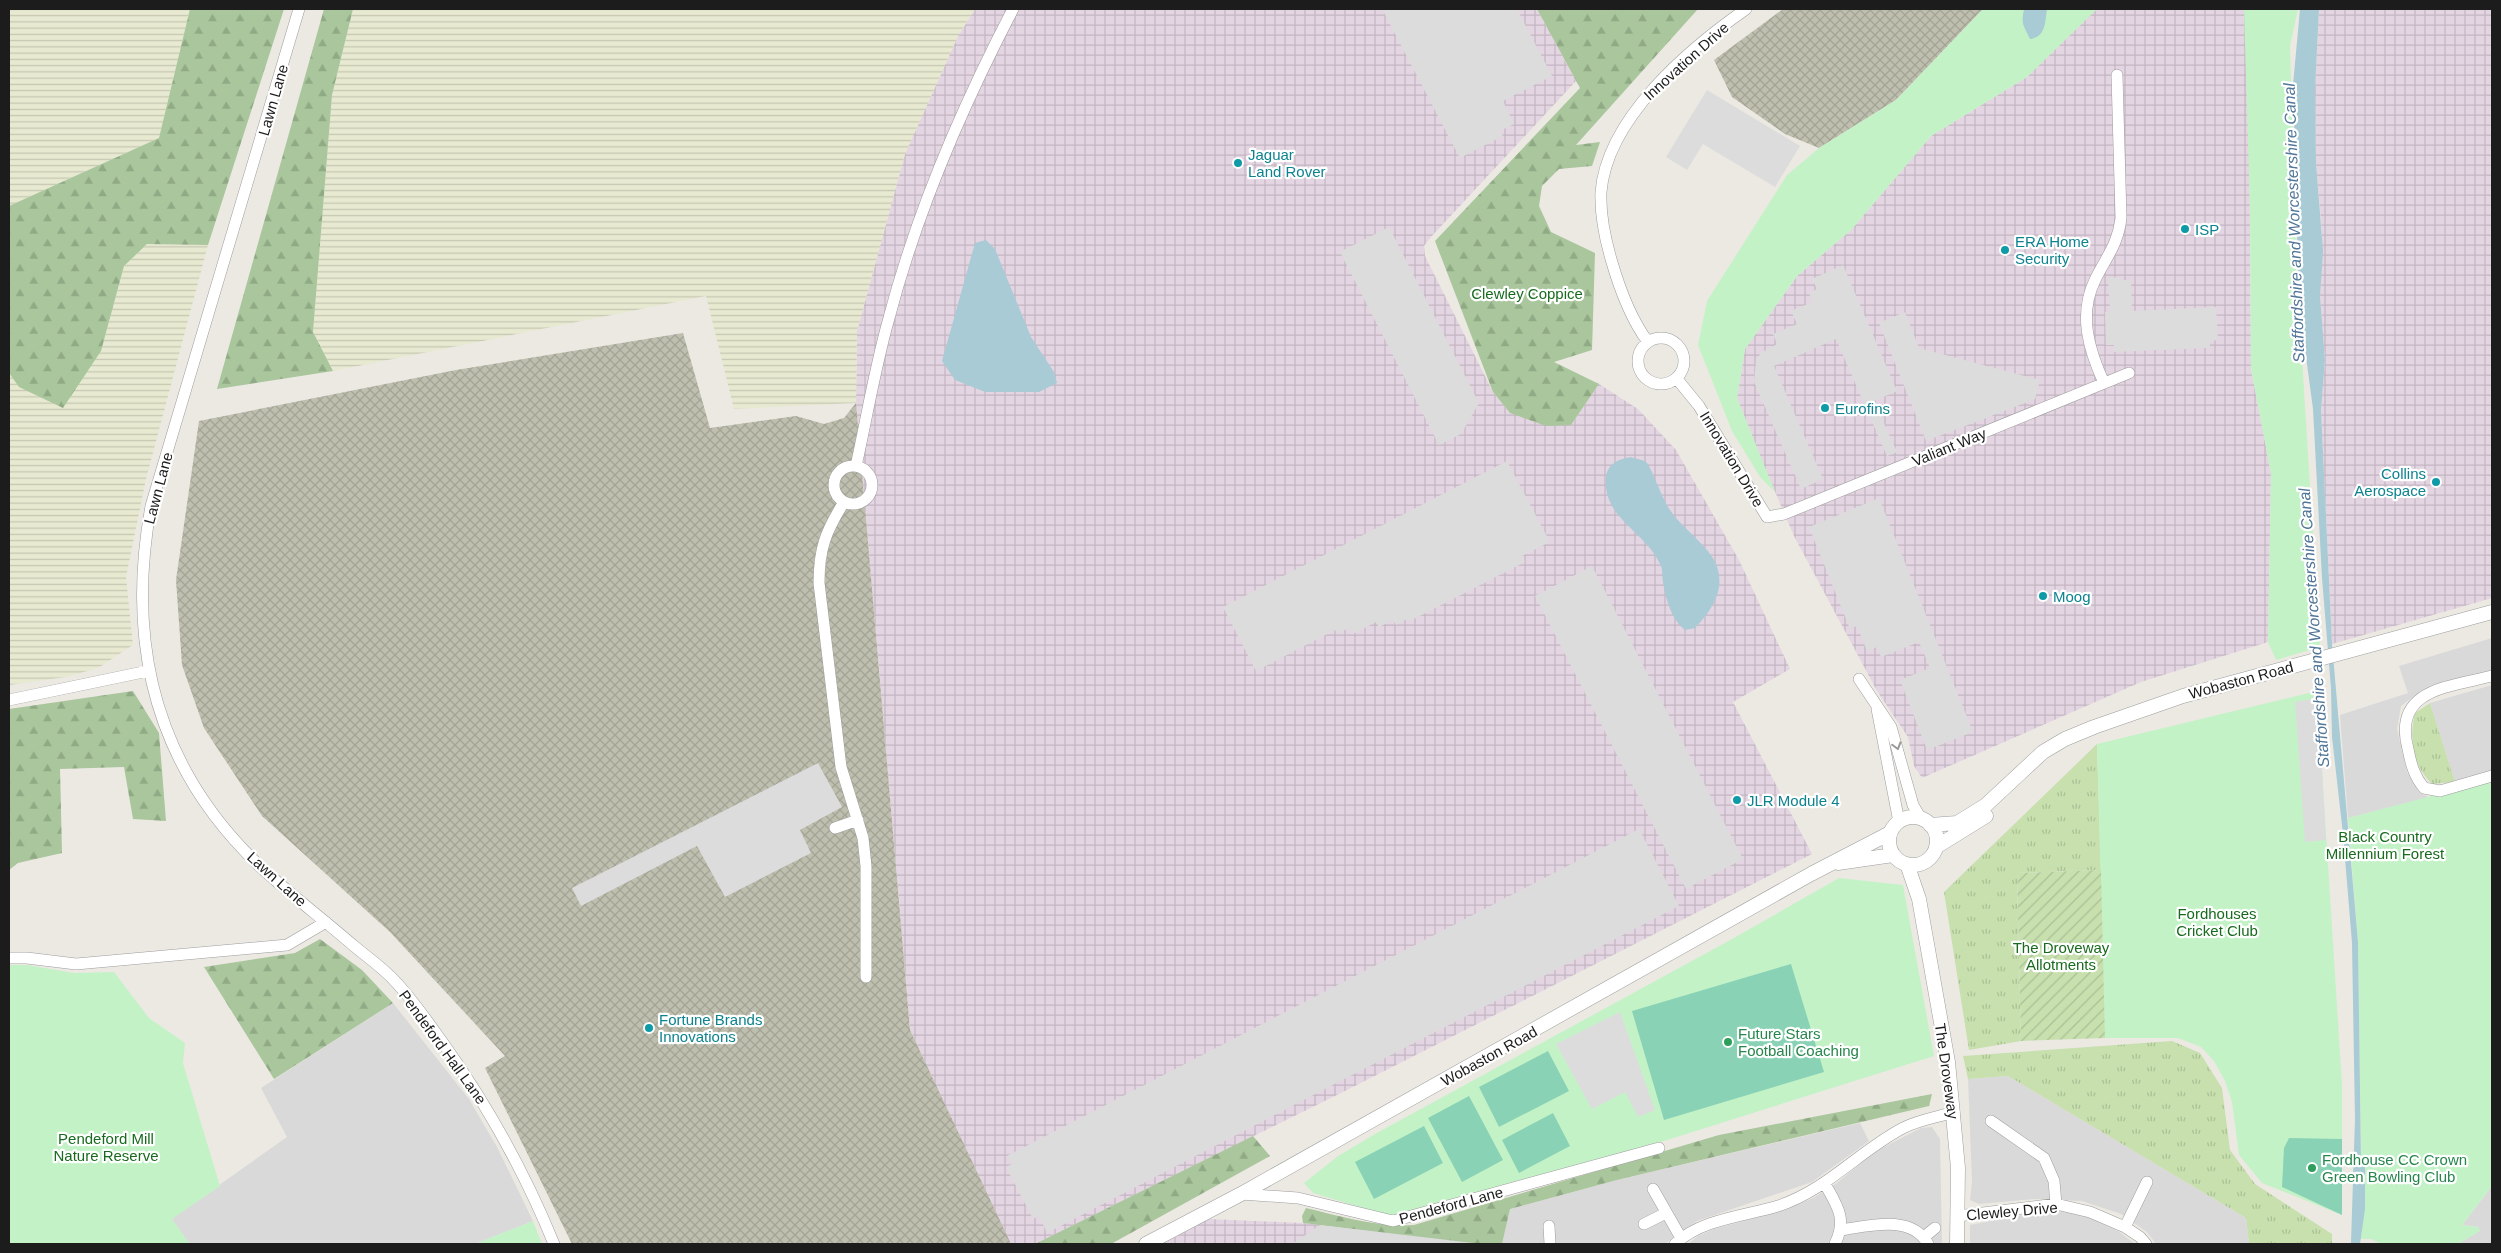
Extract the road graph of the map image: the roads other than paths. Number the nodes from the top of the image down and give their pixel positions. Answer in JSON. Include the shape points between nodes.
{"nodes":[{"id":1,"x":299,"y":9,"type":"edge"},
{"id":2,"x":1013,"y":9,"type":"edge"},
{"id":3,"x":1746,"y":9,"type":"edge"},
{"id":4,"x":2116,"y":75,"type":"dead end"},
{"id":5,"x":1648,"y":342,"type":"junction"},
{"id":6,"x":2130,"y":373,"type":"dead end"},
{"id":7,"x":1677,"y":379,"type":"junction"},
{"id":8,"x":2104,"y":384,"type":"junction"},
{"id":9,"x":856,"y":466,"type":"junction"},
{"id":10,"x":844,"y":502,"type":"junction"},
{"id":11,"x":1767,"y":517,"type":"joint"},
{"id":12,"x":2492,"y":612,"type":"edge"},
{"id":13,"x":148,"y":672,"type":"junction"},
{"id":14,"x":2492,"y":676,"type":"edge"},
{"id":15,"x":1859,"y":679,"type":"dead end"},
{"id":16,"x":9,"y":700,"type":"edge"},
{"id":17,"x":1875,"y":703,"type":"junction"},
{"id":18,"x":2029,"y":764,"type":"junction"},
{"id":19,"x":2492,"y":776,"type":"edge"},
{"id":20,"x":858,"y":820,"type":"junction"},
{"id":21,"x":1925,"y":822,"type":"junction"},
{"id":22,"x":835,"y":828,"type":"dead end"},
{"id":23,"x":1895,"y":828,"type":"junction"},
{"id":24,"x":1936,"y":847,"type":"junction"},
{"id":25,"x":1893,"y":855,"type":"junction"},
{"id":26,"x":1923,"y":862,"type":"junction"},
{"id":27,"x":1830,"y":864,"type":"junction"},
{"id":28,"x":1907,"y":864,"type":"junction"},
{"id":29,"x":1919,"y":899,"type":"junction"},
{"id":30,"x":326,"y":922,"type":"junction"},
{"id":31,"x":9,"y":958,"type":"edge"},
{"id":32,"x":866,"y":977,"type":"dead end"},
{"id":33,"x":1954,"y":1112,"type":"junction"},
{"id":34,"x":1991,"y":1121,"type":"dead end"},
{"id":35,"x":1659,"y":1148,"type":"dead end"},
{"id":36,"x":2147,"y":1182,"type":"dead end"},
{"id":37,"x":1825,"y":1184,"type":"junction"},
{"id":38,"x":1653,"y":1189,"type":"dead end"},
{"id":39,"x":1241,"y":1194,"type":"junction"},
{"id":40,"x":2056,"y":1204,"type":"junction"},
{"id":41,"x":1666,"y":1213,"type":"junction"},
{"id":42,"x":1958,"y":1216,"type":"junction"},
{"id":43,"x":1644,"y":1224,"type":"dead end"},
{"id":44,"x":1549,"y":1226,"type":"dead end"},
{"id":45,"x":2125,"y":1227,"type":"junction"},
{"id":46,"x":1935,"y":1228,"type":"dead end"},
{"id":47,"x":1841,"y":1230,"type":"junction"},
{"id":48,"x":1926,"y":1240,"type":"edge"},
{"id":49,"x":1678,"y":1241,"type":"edge"},
{"id":50,"x":554,"y":1244,"type":"edge"},
{"id":51,"x":1146,"y":1244,"type":"edge"},
{"id":52,"x":1550,"y":1244,"type":"edge"},
{"id":53,"x":1835,"y":1244,"type":"edge"},
{"id":54,"x":1957,"y":1244,"type":"edge"},
{"id":55,"x":2146,"y":1244,"type":"edge"}],
"edges":[{"from":1,"to":13,"type":"street","name":"Lawn Lane","via":[[150,506],[140,583]]},
{"from":2,"to":9,"type":"street","via":[[943,158],[910,248],[888,318]]},
{"from":3,"to":5,"type":"street","name":"Innovation Drive","via":[[1683,60],[1640,103],[1608,159],[1601,190],[1605,237],[1626,302]]},
{"from":4,"to":8,"type":"street","via":[[2119,235],[2094,282],[2085,318],[2092,356]]},
{"from":5,"to":7,"type":"street","via":[[1668,339],[1683,352],[1683,371]]},
{"from":5,"to":7,"type":"street","via":[[1638,357],[1642,375],[1658,385]]},
{"from":6,"to":8,"type":"street","name":"Valiant Way"},
{"from":7,"to":11,"type":"street","name":"Innovation Drive","via":[[1699,406]]},
{"from":8,"to":11,"type":"street","name":"Valiant Way","via":[[1784,514]]},
{"from":9,"to":10,"type":"street","via":[[844,468],[836,478],[835,490]]},
{"from":9,"to":10,"type":"street","via":[[870,476],[871,492],[860,503]]},
{"from":10,"to":20,"type":"street","via":[[824,538],[819,557],[819,582],[841,767]]},
{"from":12,"to":18,"type":"street","name":"Wobaston Road","via":[[2183,696],[2065,739]]},
{"from":13,"to":16,"type":"street"},
{"from":13,"to":30,"type":"street","name":"Lawn Lane","via":[[179,759],[197,792],[245,851]]},
{"from":14,"to":19,"type":"street","via":[[2427,694],[2408,711],[2404,730],[2414,776],[2424,788],[2440,791]]},
{"from":15,"to":17,"type":"street"},
{"from":17,"to":21,"type":"street","one_way":true,"via":[[1891,727],[1913,805]]},
{"from":17,"to":23,"type":"street"},
{"from":18,"to":21,"type":"street","name":"Wobaston Road","via":[[1986,805],[1957,822]]},
{"from":18,"to":24,"type":"street","name":"Wobaston Road","via":[[1990,813]]},
{"from":20,"to":22,"type":"street"},
{"from":20,"to":32,"type":"street","via":[[866,866]]},
{"from":21,"to":23,"type":"street","via":[[1909,818]]},
{"from":21,"to":24,"type":"street","via":[[1935,835]]},
{"from":23,"to":25,"type":"street","via":[[1889,844]]},
{"from":23,"to":27,"type":"street","name":"Wobaston Road"},
{"from":24,"to":26,"type":"street"},
{"from":25,"to":27,"type":"street","name":"Wobaston Road"},
{"from":25,"to":28,"type":"street"},
{"from":26,"to":28,"type":"street"},
{"from":26,"to":29,"type":"street","name":"The Droveway"},
{"from":27,"to":39,"type":"street","name":"Wobaston Road"},
{"from":28,"to":29,"type":"street","name":"The Droveway"},
{"from":29,"to":33,"type":"street","name":"The Droveway"},
{"from":30,"to":31,"type":"street","via":[[288,945],[76,964]]},
{"from":30,"to":50,"type":"street","name":"Pendeford Hall Lane","via":[[391,977],[456,1060],[514,1158]]},
{"from":33,"to":37,"type":"street","via":[[1905,1127]]},
{"from":33,"to":42,"type":"street","name":"The Droveway"},
{"from":34,"to":40,"type":"street","via":[[2044,1158],[2054,1181]]},
{"from":35,"to":39,"type":"street","name":"Pendeford Lane","via":[[1393,1221],[1298,1198]]},
{"from":36,"to":45,"type":"street"},
{"from":37,"to":47,"type":"street","via":[[1841,1220]]},
{"from":37,"to":49,"type":"street","via":[[1802,1197],[1742,1214]]},
{"from":38,"to":41,"type":"street"},
{"from":39,"to":51,"type":"street","name":"Wobaston Road"},
{"from":40,"to":42,"type":"street","name":"Clewley Drive"},
{"from":40,"to":45,"type":"street","name":"Clewley Drive","via":[[2090,1212]]},
{"from":41,"to":43,"type":"street"},
{"from":41,"to":49,"type":"street"},
{"from":42,"to":54,"type":"street","name":"The Droveway"},
{"from":44,"to":52,"type":"street"},
{"from":45,"to":55,"type":"street","name":"Clewley Drive"},
{"from":46,"to":48,"type":"street"},
{"from":47,"to":48,"type":"street","via":[[1898,1225],[1914,1229]]},
{"from":47,"to":53,"type":"street"}]}
